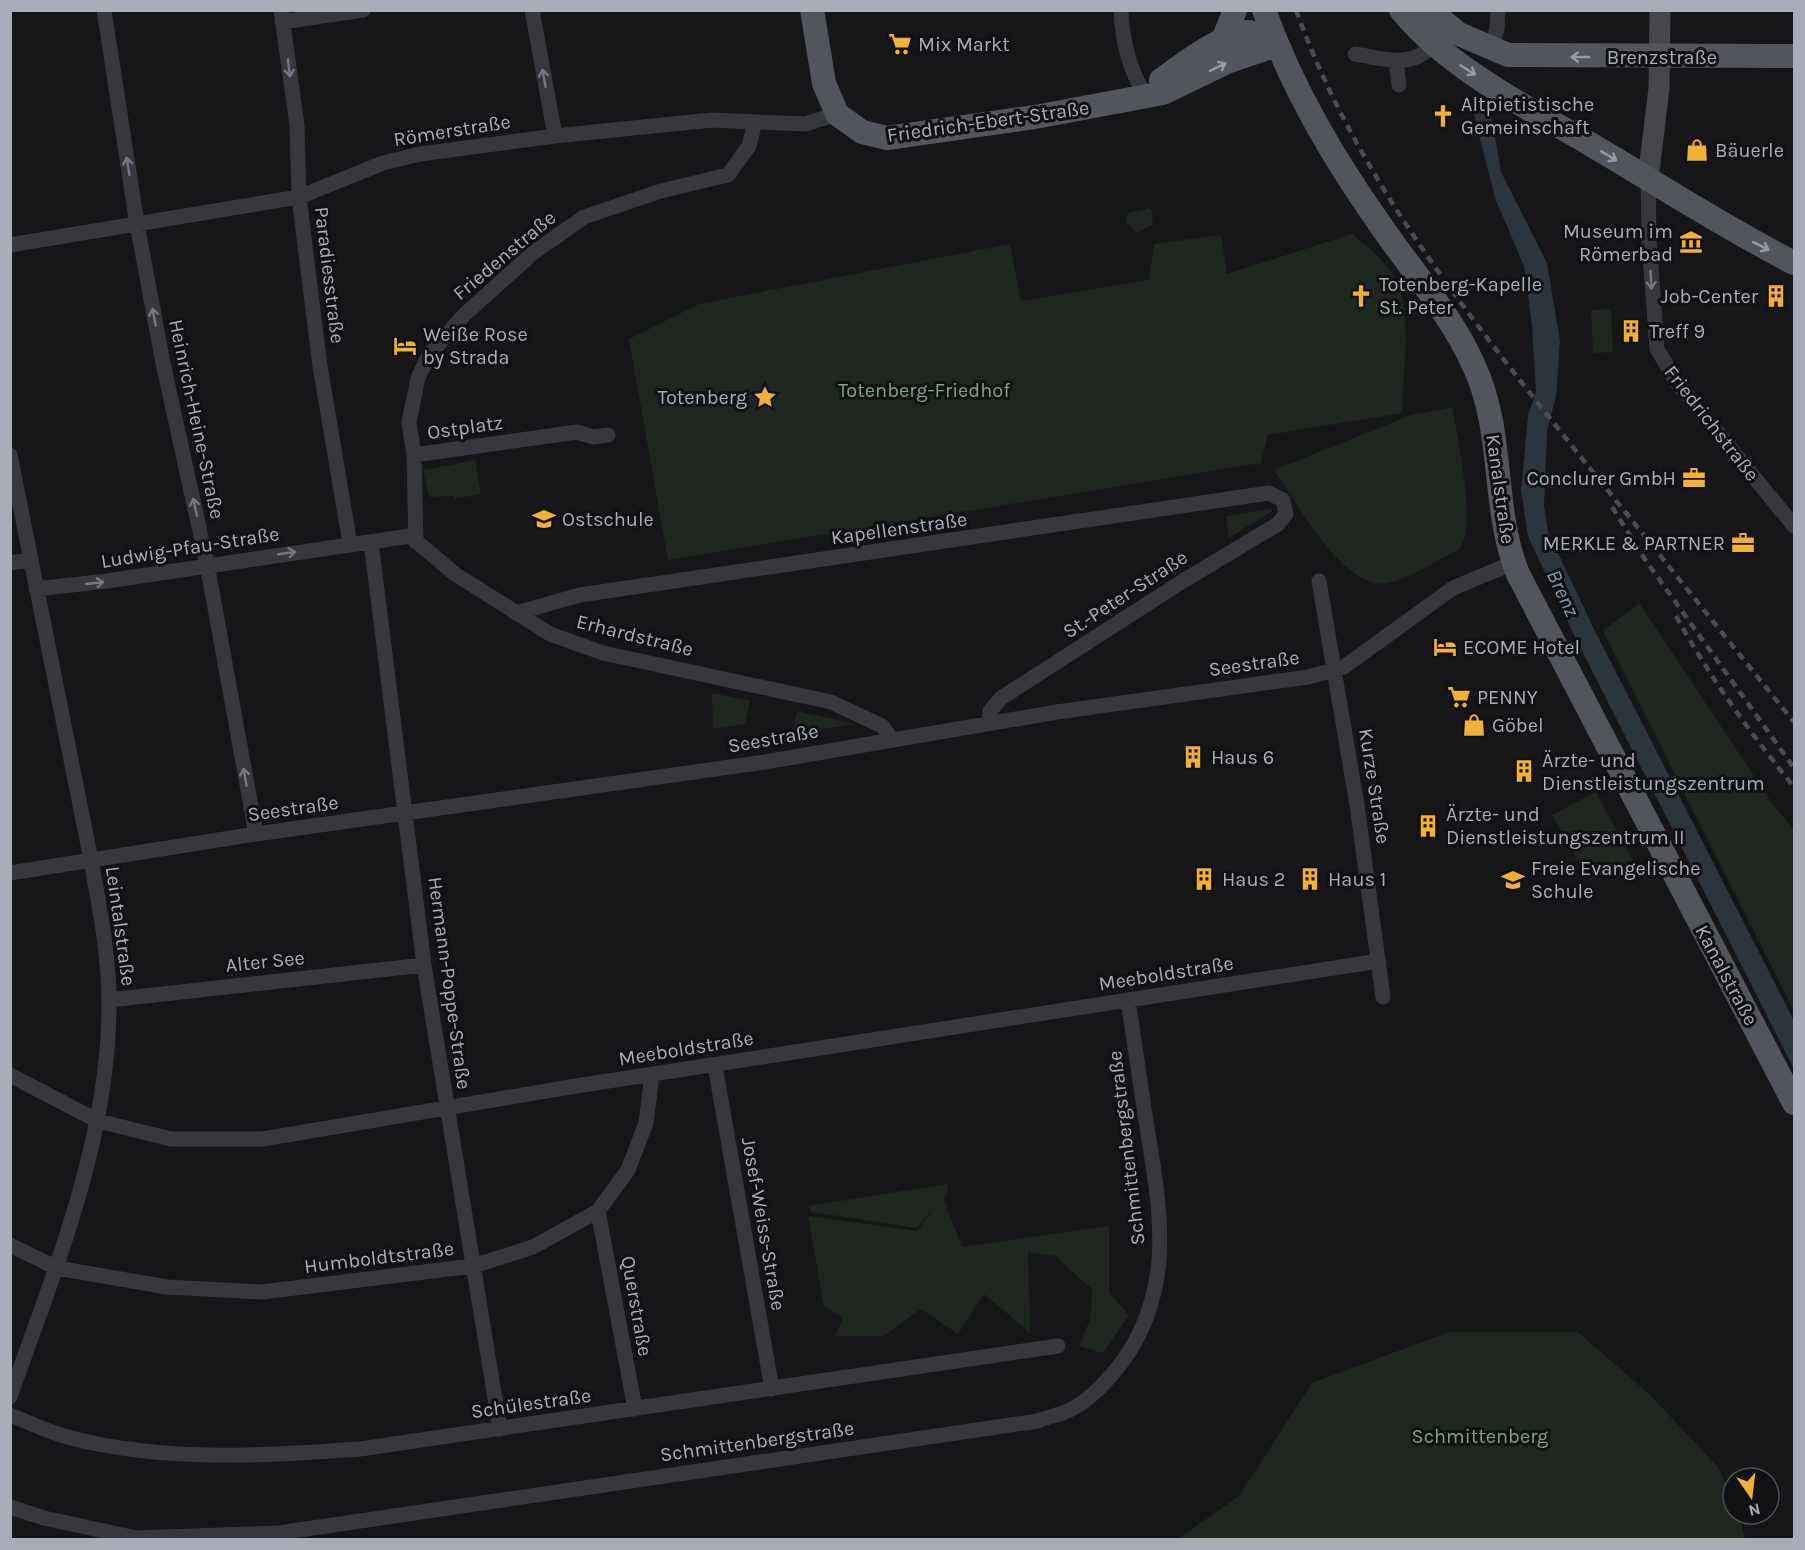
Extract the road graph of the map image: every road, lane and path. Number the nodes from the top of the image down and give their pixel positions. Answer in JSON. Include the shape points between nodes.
{"nodes":[{"id":1,"x":104,"y":10,"type":"edge"},
{"id":2,"x":363,"y":10,"type":"edge"},
{"id":3,"x":532,"y":10,"type":"edge"},
{"id":4,"x":812,"y":10,"type":"edge"},
{"id":5,"x":1121,"y":10,"type":"edge"},
{"id":6,"x":1235,"y":10,"type":"edge"},
{"id":7,"x":1264,"y":10,"type":"edge"},
{"id":8,"x":1401,"y":10,"type":"edge"},
{"id":9,"x":1429,"y":10,"type":"edge"},
{"id":10,"x":1498,"y":10,"type":"edge"},
{"id":11,"x":1660,"y":10,"type":"edge"},
{"id":12,"x":281,"y":16,"type":"edge"},
{"id":13,"x":1223,"y":40,"type":"junction"},
{"id":14,"x":1433,"y":44,"type":"junction"},
{"id":15,"x":1277,"y":45,"type":"junction"},
{"id":16,"x":1490,"y":50,"type":"junction"},
{"id":17,"x":1355,"y":54,"type":"dead end"},
{"id":18,"x":1794,"y":56,"type":"edge"},
{"id":19,"x":1660,"y":57,"type":"junction"},
{"id":20,"x":1396,"y":61,"type":"junction"},
{"id":21,"x":1399,"y":86,"type":"dead end"},
{"id":22,"x":1144,"y":95,"type":"junction"},
{"id":23,"x":837,"y":114,"type":"junction"},
{"id":24,"x":755,"y":122,"type":"junction"},
{"id":25,"x":555,"y":136,"type":"junction"},
{"id":26,"x":1648,"y":179,"type":"junction"},
{"id":27,"x":298,"y":197,"type":"junction"},
{"id":28,"x":137,"y":224,"type":"junction"},
{"id":29,"x":10,"y":245,"type":"edge"},
{"id":30,"x":1794,"y":263,"type":"edge"},
{"id":31,"x":608,"y":435,"type":"dead end"},
{"id":32,"x":10,"y":455,"type":"edge"},
{"id":33,"x":414,"y":455,"type":"junction"},
{"id":34,"x":1286,"y":506,"type":"joint"},
{"id":35,"x":1794,"y":526,"type":"edge"},
{"id":36,"x":372,"y":542,"type":"junction"},
{"id":37,"x":416,"y":542,"type":"junction"},
{"id":38,"x":350,"y":544,"type":"junction"},
{"id":39,"x":31,"y":560,"type":"junction"},
{"id":40,"x":10,"y":563,"type":"edge"},
{"id":41,"x":1513,"y":563,"type":"junction"},
{"id":42,"x":207,"y":564,"type":"junction"},
{"id":43,"x":1319,"y":581,"type":"dead end"},
{"id":44,"x":36,"y":589,"type":"junction"},
{"id":45,"x":516,"y":613,"type":"junction"},
{"id":46,"x":1334,"y":670,"type":"junction"},
{"id":47,"x":989,"y":722,"type":"junction"},
{"id":48,"x":892,"y":739,"type":"junction"},
{"id":49,"x":405,"y":813,"type":"junction"},
{"id":50,"x":256,"y":834,"type":"junction"},
{"id":51,"x":91,"y":860,"type":"junction"},
{"id":52,"x":10,"y":873,"type":"edge"},
{"id":53,"x":1379,"y":961,"type":"junction"},
{"id":54,"x":424,"y":964,"type":"junction"},
{"id":55,"x":1383,"y":997,"type":"dead end"},
{"id":56,"x":110,"y":1000,"type":"junction"},
{"id":57,"x":1128,"y":1000,"type":"junction"},
{"id":58,"x":715,"y":1066,"type":"junction"},
{"id":59,"x":652,"y":1075,"type":"junction"},
{"id":60,"x":10,"y":1076,"type":"edge"},
{"id":61,"x":1794,"y":1103,"type":"edge"},
{"id":62,"x":448,"y":1109,"type":"junction"},
{"id":63,"x":98,"y":1121,"type":"junction"},
{"id":64,"x":598,"y":1211,"type":"junction"},
{"id":65,"x":10,"y":1245,"type":"edge"},
{"id":66,"x":474,"y":1266,"type":"junction"},
{"id":67,"x":57,"y":1268,"type":"junction"},
{"id":68,"x":1058,"y":1346,"type":"dead end"},
{"id":69,"x":772,"y":1389,"type":"junction"},
{"id":70,"x":10,"y":1396,"type":"edge"},
{"id":71,"x":635,"y":1409,"type":"junction"},
{"id":72,"x":10,"y":1415,"type":"edge"},
{"id":73,"x":500,"y":1429,"type":"junction"},
{"id":74,"x":10,"y":1507,"type":"edge"}],
"edges":[{"from":28,"to":1,"type":"street","name":"Heinrich-Heine-Straße","one_way":true},
{"from":2,"to":12,"type":"street"},
{"from":25,"to":3,"type":"street","one_way":true},
{"from":4,"to":23,"type":"main road","via":[[824,83]]},
{"from":5,"to":22,"type":"street","via":[[1131,67]]},
{"from":6,"to":13,"type":"main road"},
{"from":7,"to":15,"type":"main road","name":"Kanalstraße"},
{"from":8,"to":14,"type":"main road"},
{"from":9,"to":16,"type":"main road","name":"Brenzstraße","via":[[1459,34]]},
{"from":10,"to":16,"type":"street"},
{"from":11,"to":19,"type":"main road","name":"Friedrichstraße"},
{"from":12,"to":27,"type":"street","name":"Paradiesstraße","one_way":true,"via":[[297,125]]},
{"from":13,"to":15,"type":"main road","name":"Friedrich-Ebert-Straße","via":[[1254,33]]},
{"from":13,"to":22,"type":"main road","name":"Friedrich-Ebert-Straße"},
{"from":14,"to":20,"type":"street","via":[[1419,57]]},
{"from":14,"to":26,"type":"main road","one_way":true,"via":[[1496,88]]},
{"from":22,"to":15,"type":"main road","name":"Friedrich-Ebert-Straße","one_way":true,"via":[[1173,90],[1227,62]]},
{"from":15,"to":41,"type":"main road","name":"Kanalstraße","via":[[1335,160],[1474,364],[1491,422],[1502,518]]},
{"from":19,"to":16,"type":"main road","name":"Brenzstraße","one_way":true,"via":[[1528,57]]},
{"from":17,"to":20,"type":"street"},
{"from":18,"to":19,"type":"main road","name":"Brenzstraße"},
{"from":19,"to":26,"type":"main road","name":"Friedrichstraße"},
{"from":20,"to":21,"type":"street"},
{"from":22,"to":23,"type":"main road","name":"Friedrich-Ebert-Straße","via":[[1112,104],[887,138],[862,132]]},
{"from":23,"to":24,"type":"street","name":"Römerstraße","via":[[805,124]]},
{"from":24,"to":25,"type":"street","name":"Römerstraße","via":[[712,120]]},
{"from":24,"to":33,"type":"street","name":"Friedenstraße","via":[[749,146],[728,175],[661,191],[584,217],[533,253],[464,315],[429,355],[418,378],[409,422]]},
{"from":25,"to":27,"type":"street","name":"Römerstraße","via":[[420,154],[391,161]]},
{"from":26,"to":30,"type":"main road","one_way":true,"via":[[1728,229]]},
{"from":26,"to":35,"type":"street","name":"Friedrichstraße","one_way":true,"via":[[1648,241],[1657,349],[1672,376]]},
{"from":27,"to":28,"type":"street","name":"Römerstraße"},
{"from":27,"to":38,"type":"street","name":"Paradiesstraße","via":[[320,366]]},
{"from":28,"to":29,"type":"street","name":"Römerstraße"},
{"from":42,"to":28,"type":"street","name":"Heinrich-Heine-Straße","one_way":true},
{"from":31,"to":33,"type":"street","name":"Ostplatz","via":[[593,437],[577,432]]},
{"from":32,"to":39,"type":"street","name":"Leintalstraße"},
{"from":33,"to":37,"type":"street","name":"Ostplatz"},
{"from":34,"to":45,"type":"street","name":"Kapellenstraße","via":[[1269,493],[580,595]]},
{"from":34,"to":47,"type":"street","name":"St.-Peter-Straße","via":[[1285,518],[1278,524],[1001,698],[990,711]]},
{"from":36,"to":37,"type":"street","via":[[410,536]]},
{"from":36,"to":38,"type":"street"},
{"from":36,"to":49,"type":"street","name":"Hermann-Poppe-Straße"},
{"from":37,"to":45,"type":"street","name":"Erhardstraße","via":[[454,574]]},
{"from":42,"to":38,"type":"street","name":"Ludwig-Pfau-Straße","one_way":true},
{"from":39,"to":40,"type":"street"},
{"from":39,"to":44,"type":"street","name":"Leintalstraße"},
{"from":41,"to":46,"type":"street","name":"Seestraße","via":[[1453,588],[1360,657]]},
{"from":41,"to":61,"type":"main road","name":"Kanalstraße","via":[[1546,633]]},
{"from":44,"to":42,"type":"street","name":"Ludwig-Pfau-Straße","one_way":true},
{"from":50,"to":42,"type":"street","name":"Heinrich-Heine-Straße","one_way":true},
{"from":43,"to":46,"type":"street","name":"Kurze Straße"},
{"from":44,"to":51,"type":"street","name":"Leintalstraße"},
{"from":45,"to":48,"type":"street","name":"Erhardstraße","via":[[550,634],[603,652],[831,702],[882,726]]},
{"from":46,"to":47,"type":"street","name":"Seestraße","via":[[1308,677]]},
{"from":46,"to":53,"type":"street","name":"Kurze Straße"},
{"from":47,"to":48,"type":"street","name":"Seestraße"},
{"from":48,"to":49,"type":"street","name":"Seestraße","via":[[765,762]]},
{"from":49,"to":50,"type":"street","name":"Seestraße"},
{"from":49,"to":54,"type":"street","name":"Hermann-Poppe-Straße"},
{"from":50,"to":51,"type":"street","name":"Seestraße"},
{"from":51,"to":52,"type":"street","name":"Seestraße"},
{"from":51,"to":56,"type":"street","name":"Leintalstraße"},
{"from":53,"to":55,"type":"street","name":"Kurze Straße"},
{"from":53,"to":57,"type":"street","name":"Meeboldstraße"},
{"from":54,"to":56,"type":"street","name":"Alter See"},
{"from":54,"to":62,"type":"street","name":"Hermann-Poppe-Straße"},
{"from":56,"to":63,"type":"street","name":"Leintalstraße"},
{"from":57,"to":58,"type":"street","name":"Meeboldstraße"},
{"from":57,"to":74,"type":"street","name":"Schmittenbergstraße","via":[[1156,1185],[1160,1263],[1153,1304],[1143,1331],[1119,1366],[1073,1408],[1038,1421],[279,1533],[136,1538]]},
{"from":58,"to":59,"type":"street","name":"Meeboldstraße"},
{"from":58,"to":69,"type":"street","name":"Josef-Weiss-Straße"},
{"from":59,"to":62,"type":"street","name":"Meeboldstraße"},
{"from":59,"to":64,"type":"street","name":"Humboldtstraße","via":[[645,1123],[628,1170]]},
{"from":60,"to":63,"type":"street","name":"Meeboldstraße"},
{"from":62,"to":63,"type":"street","name":"Meeboldstraße","via":[[263,1139],[171,1139]]},
{"from":62,"to":66,"type":"street","name":"Hermann-Poppe-Straße"},
{"from":63,"to":67,"type":"street","name":"Leintalstraße"},
{"from":64,"to":66,"type":"street","name":"Humboldtstraße","via":[[533,1247]]},
{"from":64,"to":71,"type":"street","name":"Querstraße"},
{"from":65,"to":67,"type":"street","name":"Humboldtstraße"},
{"from":66,"to":67,"type":"street","name":"Humboldtstraße","via":[[262,1292],[167,1287]]},
{"from":66,"to":73,"type":"street","name":"Hermann-Poppe-Straße"},
{"from":67,"to":70,"type":"street","name":"Leintalstraße"},
{"from":68,"to":69,"type":"street","name":"Schülestraße"},
{"from":69,"to":71,"type":"street","name":"Schülestraße"},
{"from":71,"to":73,"type":"street","name":"Schülestraße"},
{"from":72,"to":73,"type":"street","name":"Schülestraße","via":[[70,1438],[204,1455],[360,1449]]}]}
